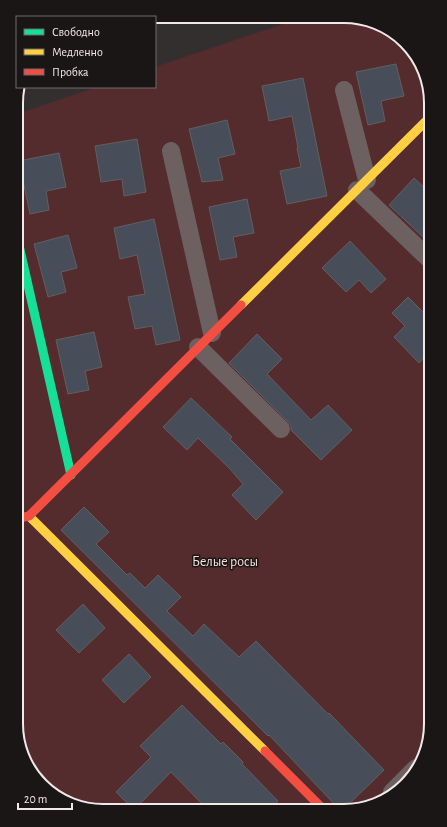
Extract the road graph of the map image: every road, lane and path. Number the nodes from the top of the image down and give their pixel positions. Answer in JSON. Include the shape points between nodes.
{"nodes":[{"id":1,"x":344,"y":90,"type":"dead end"},
{"id":2,"x":424,"y":123,"type":"edge"},
{"id":3,"x":170,"y":151,"type":"dead end"},
{"id":4,"x":362,"y":184,"type":"junction"},
{"id":5,"x":424,"y":254,"type":"edge"},
{"id":6,"x":23,"y":263,"type":"edge"},
{"id":7,"x":212,"y":333,"type":"junction"},
{"id":8,"x":198,"y":347,"type":"junction"},
{"id":9,"x":281,"y":429,"type":"dead end"},
{"id":10,"x":71,"y":475,"type":"junction"},
{"id":11,"x":29,"y":516,"type":"junction"},
{"id":12,"x":23,"y":517,"type":"edge"},
{"id":13,"x":318,"y":804,"type":"edge"}],
"edges":[{"from":1,"to":4,"type":"street"},
{"from":2,"to":4,"type":"street"},
{"from":3,"to":7,"type":"street"},
{"from":4,"to":5,"type":"street"},
{"from":4,"to":7,"type":"street"},
{"from":6,"to":10,"type":"street"},
{"from":7,"to":8,"type":"street"},
{"from":8,"to":9,"type":"street"},
{"from":8,"to":10,"type":"street"},
{"from":10,"to":11,"type":"street"},
{"from":11,"to":12,"type":"street"},
{"from":11,"to":13,"type":"street"}]}
